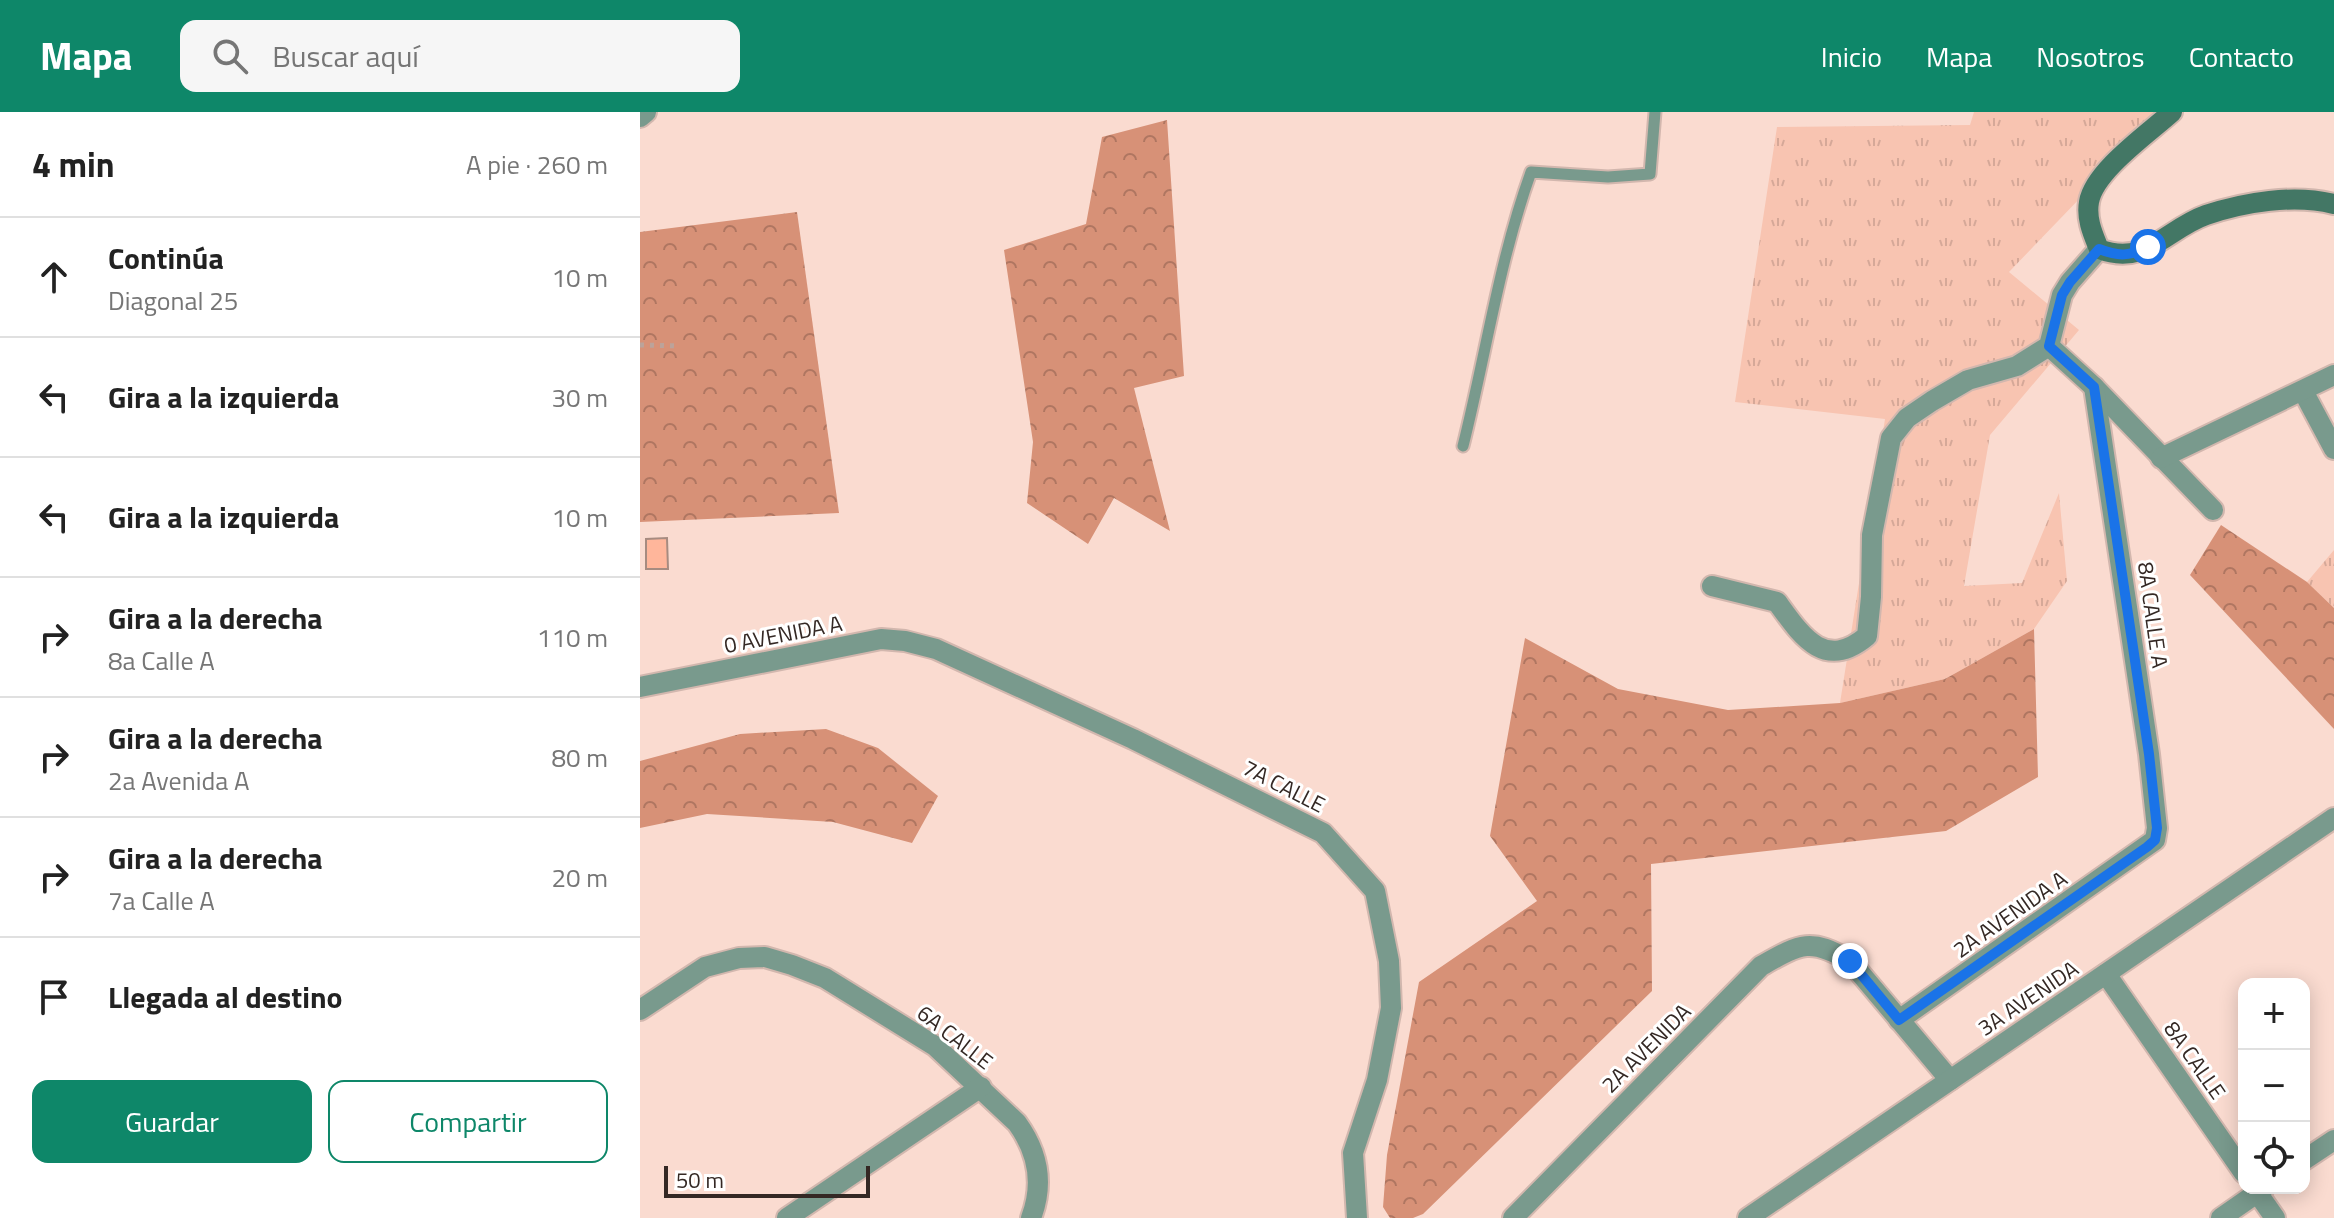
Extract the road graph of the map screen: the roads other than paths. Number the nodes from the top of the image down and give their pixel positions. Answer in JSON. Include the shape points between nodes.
{"nodes":[{"id":1,"x":646,"y":112,"type":"edge"},
{"id":2,"x":1655,"y":112,"type":"edge"},
{"id":3,"x":2172,"y":112,"type":"edge"},
{"id":4,"x":640,"y":117,"type":"edge"},
{"id":5,"x":2334,"y":204,"type":"edge"},
{"id":6,"x":2099,"y":249,"type":"junction"},
{"id":7,"x":2049,"y":346,"type":"junction"},
{"id":8,"x":2334,"y":375,"type":"edge"},
{"id":9,"x":2094,"y":387,"type":"junction"},
{"id":10,"x":2303,"y":391,"type":"junction"},
{"id":11,"x":1463,"y":446,"type":"dead end"},
{"id":12,"x":2334,"y":449,"type":"edge"},
{"id":13,"x":2161,"y":458,"type":"junction"},
{"id":14,"x":2213,"y":510,"type":"dead end"},
{"id":15,"x":1712,"y":586,"type":"dead end"},
{"id":16,"x":936,"y":649,"type":"joint"},
{"id":17,"x":640,"y":687,"type":"edge"},
{"id":18,"x":2334,"y":818,"type":"edge"},
{"id":19,"x":2147,"y":847,"type":"joint"},
{"id":20,"x":2106,"y":974,"type":"junction"},
{"id":21,"x":640,"y":1010,"type":"edge"},
{"id":22,"x":1899,"y":1020,"type":"junction"},
{"id":23,"x":1950,"y":1080,"type":"junction"},
{"id":24,"x":981,"y":1087,"type":"junction"},
{"id":25,"x":2334,"y":1140,"type":"edge"},
{"id":26,"x":2310,"y":1156,"type":"edge"},
{"id":27,"x":2238,"y":1164,"type":"edge"},
{"id":28,"x":2254,"y":1194,"type":"edge"},
{"id":29,"x":2261,"y":1194,"type":"edge"},
{"id":30,"x":787,"y":1218,"type":"edge"},
{"id":31,"x":1031,"y":1218,"type":"edge"},
{"id":32,"x":1357,"y":1218,"type":"edge"},
{"id":33,"x":1513,"y":1218,"type":"edge"},
{"id":34,"x":1748,"y":1218,"type":"edge"},
{"id":35,"x":2221,"y":1218,"type":"edge"},
{"id":36,"x":2275,"y":1218,"type":"edge"}],
"edges":[{"from":1,"to":4,"type":"street"},
{"from":2,"to":11,"type":"lane","via":[[1650,174],[1531,172],[1495,293]]},
{"from":3,"to":6,"type":"main road","via":[[2092,188],[2089,223]]},
{"from":5,"to":6,"type":"main road","via":[[2314,199],[2267,201],[2204,216],[2131,255]]},
{"from":6,"to":7,"type":"street","via":[[2062,295]]},
{"from":7,"to":9,"type":"street"},
{"from":7,"to":15,"type":"street","via":[[2017,366],[1968,380],[1907,418],[1891,438],[1872,535],[1867,636],[1854,647],[1838,652],[1819,647],[1799,634],[1777,602]]},
{"from":8,"to":10,"type":"street"},
{"from":9,"to":13,"type":"street"},
{"from":9,"to":19,"type":"street","name":"8A CALLE A","via":[[2149,754],[2157,828]]},
{"from":10,"to":12,"type":"street"},
{"from":10,"to":13,"type":"street"},
{"from":13,"to":14,"type":"street"},
{"from":16,"to":17,"type":"street","name":"0 AVENIDA A","via":[[881,639]]},
{"from":16,"to":32,"type":"street","name":"7A CALLE","via":[[1323,833],[1375,891],[1389,961],[1391,1008],[1377,1080],[1353,1153]]},
{"from":18,"to":20,"type":"street","name":"3A AVENIDA"},
{"from":19,"to":22,"type":"street","name":"2A AVENIDA A"},
{"from":20,"to":23,"type":"street","name":"3A AVENIDA"},
{"from":20,"to":27,"type":"street","name":"8A CALLE"},
{"from":21,"to":24,"type":"street","name":"6A CALLE","via":[[705,967],[765,957],[825,978],[935,1046]]},
{"from":22,"to":23,"type":"street"},
{"from":22,"to":33,"type":"street","name":"2A AVENIDA","via":[[1850,961],[1831,950],[1795,946],[1761,966]]},
{"from":23,"to":34,"type":"street","name":"3A AVENIDA"},
{"from":24,"to":30,"type":"street"},
{"from":24,"to":31,"type":"street","name":"6A CALLE","via":[[1017,1123],[1033,1151],[1038,1181]]},
{"from":25,"to":26,"type":"street"},
{"from":28,"to":35,"type":"street"},
{"from":29,"to":36,"type":"street"}]}
